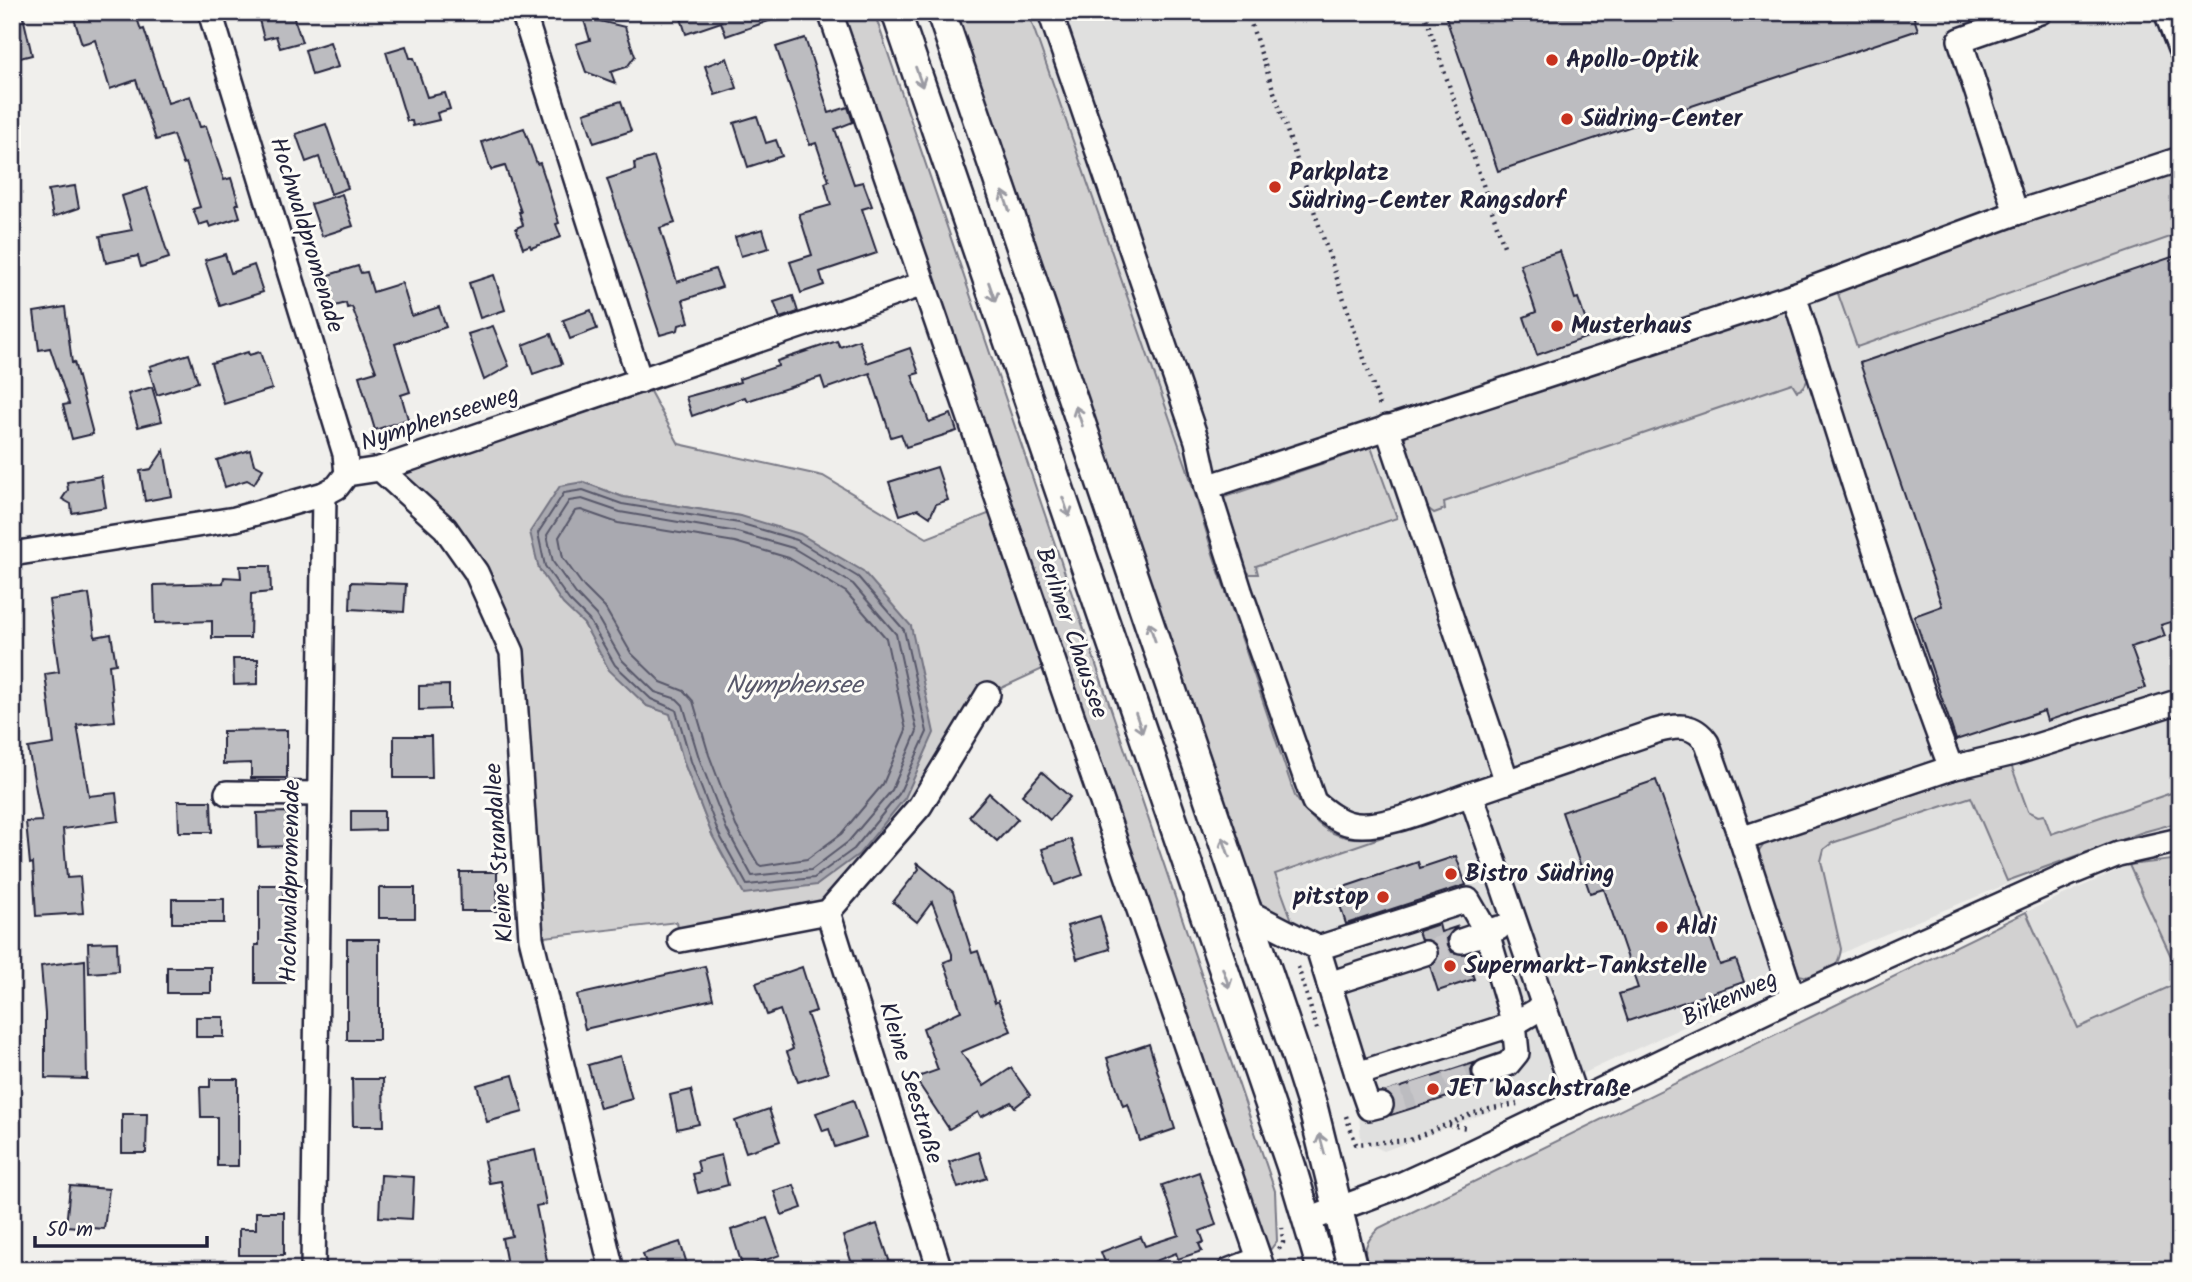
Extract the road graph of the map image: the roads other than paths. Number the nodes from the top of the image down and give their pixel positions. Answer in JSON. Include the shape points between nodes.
{"nodes":[{"id":1,"x":209,"y":12,"type":"edge"},
{"id":2,"x":523,"y":12,"type":"edge"},
{"id":3,"x":830,"y":12,"type":"edge"},
{"id":4,"x":897,"y":12,"type":"edge"},
{"id":5,"x":941,"y":12,"type":"edge"},
{"id":6,"x":1050,"y":12,"type":"edge"},
{"id":7,"x":2040,"y":12,"type":"edge"},
{"id":8,"x":2166,"y":12,"type":"edge"},
{"id":9,"x":2180,"y":49,"type":"edge"},
{"id":10,"x":2180,"y":159,"type":"edge"},
{"id":11,"x":2016,"y":213,"type":"junction"},
{"id":12,"x":923,"y":284,"type":"junction"},
{"id":13,"x":1794,"y":295,"type":"junction"},
{"id":14,"x":640,"y":381,"type":"junction"},
{"id":15,"x":1387,"y":427,"type":"junction"},
{"id":16,"x":380,"y":469,"type":"junction"},
{"id":17,"x":347,"y":474,"type":"junction"},
{"id":18,"x":1207,"y":487,"type":"junction"},
{"id":19,"x":324,"y":494,"type":"junction"},
{"id":20,"x":12,"y":554,"type":"edge"},
{"id":21,"x":988,"y":694,"type":"dead end"},
{"id":22,"x":2180,"y":701,"type":"edge"},
{"id":23,"x":1951,"y":768,"type":"junction"},
{"id":24,"x":1507,"y":782,"type":"junction"},
{"id":25,"x":227,"y":793,"type":"dead end"},
{"id":26,"x":319,"y":794,"type":"junction"},
{"id":27,"x":1471,"y":794,"type":"junction"},
{"id":28,"x":1741,"y":839,"type":"junction"},
{"id":29,"x":2180,"y":840,"type":"edge"},
{"id":30,"x":828,"y":912,"type":"junction"},
{"id":31,"x":1248,"y":912,"type":"junction"},
{"id":32,"x":1515,"y":922,"type":"junction"},
{"id":33,"x":1487,"y":933,"type":"junction"},
{"id":34,"x":680,"y":940,"type":"dead end"},
{"id":35,"x":1461,"y":941,"type":"tunnel mouth"},
{"id":36,"x":1308,"y":943,"type":"junction"},
{"id":37,"x":1425,"y":953,"type":"tunnel mouth"},
{"id":38,"x":1329,"y":984,"type":"junction"},
{"id":39,"x":1793,"y":998,"type":"junction"},
{"id":40,"x":1544,"y":1006,"type":"junction"},
{"id":41,"x":1514,"y":1024,"type":"junction"},
{"id":42,"x":1485,"y":1072,"type":"tunnel mouth"},
{"id":43,"x":1357,"y":1074,"type":"junction"},
{"id":44,"x":1577,"y":1102,"type":"junction"},
{"id":45,"x":1381,"y":1105,"type":"dead end"},
{"id":46,"x":1339,"y":1210,"type":"junction"},
{"id":47,"x":1295,"y":1219,"type":"junction"},
{"id":48,"x":1261,"y":1265,"type":"edge"},
{"id":49,"x":313,"y":1270,"type":"edge"},
{"id":50,"x":611,"y":1270,"type":"edge"},
{"id":51,"x":940,"y":1270,"type":"edge"},
{"id":52,"x":1230,"y":1270,"type":"edge"},
{"id":53,"x":1322,"y":1270,"type":"edge"},
{"id":54,"x":1353,"y":1270,"type":"edge"}],
"edges":[{"from":1,"to":17,"type":"street","name":"Hochwaldpromenade","via":[[345,454]]},
{"from":2,"to":14,"type":"street"},
{"from":3,"to":12,"type":"street","name":"Berliner Chaussee"},
{"from":4,"to":47,"type":"main road","one_way":true},
{"from":31,"to":5,"type":"main road","one_way":true},
{"from":6,"to":18,"type":"street","via":[[1197,441]]},
{"from":7,"to":11,"type":"street","via":[[1960,40]]},
{"from":8,"to":9,"type":"street"},
{"from":10,"to":11,"type":"street"},
{"from":11,"to":13,"type":"street"},
{"from":12,"to":14,"type":"street","name":"Nymphenseeweg"},
{"from":12,"to":48,"type":"street","name":"Berliner Chaussee"},
{"from":13,"to":15,"type":"street"},
{"from":13,"to":23,"type":"street","via":[[1840,445]]},
{"from":14,"to":16,"type":"street","name":"Nymphenseeweg"},
{"from":15,"to":18,"type":"street"},
{"from":15,"to":24,"type":"street"},
{"from":16,"to":17,"type":"street","name":"Nymphenseeweg"},
{"from":16,"to":50,"type":"street","name":"Kleine Strandallee","via":[[445,528],[476,572],[512,652],[531,938]]},
{"from":17,"to":19,"type":"street","name":"Nymphenseeweg"},
{"from":18,"to":27,"type":"street","via":[[1314,802],[1351,824],[1375,826]]},
{"from":19,"to":20,"type":"street","name":"Nymphenseeweg","via":[[235,519]]},
{"from":19,"to":26,"type":"street","name":"Hochwaldpromenade"},
{"from":21,"to":30,"type":"street","via":[[920,806]]},
{"from":22,"to":23,"type":"street"},
{"from":23,"to":28,"type":"street"},
{"from":24,"to":27,"type":"street"},
{"from":24,"to":28,"type":"street","via":[[1656,731],[1687,727],[1707,743]]},
{"from":25,"to":26,"type":"street"},
{"from":26,"to":49,"type":"street","name":"Hochwaldpromenade"},
{"from":27,"to":32,"type":"street"},
{"from":28,"to":39,"type":"street"},
{"from":29,"to":39,"type":"street","name":"Birkenweg","via":[[2118,855],[2071,873]]},
{"from":30,"to":34,"type":"street"},
{"from":30,"to":51,"type":"street","name":"Kleine Seestraße"},
{"from":31,"to":36,"type":"street"},
{"from":46,"to":31,"type":"main road","one_way":true,"via":[[1313,1108]]},
{"from":32,"to":33,"type":"street"},
{"from":32,"to":40,"type":"street"},
{"from":33,"to":35,"type":"street"},
{"from":33,"to":36,"type":"street","via":[[1468,900]]},
{"from":33,"to":41,"type":"street"},
{"from":36,"to":38,"type":"street"},
{"from":37,"to":38,"type":"street"},
{"from":38,"to":43,"type":"street"},
{"from":39,"to":44,"type":"street","name":"Birkenweg"},
{"from":40,"to":41,"type":"street"},
{"from":40,"to":44,"type":"street"},
{"from":41,"to":42,"type":"street","via":[[1517,1053],[1508,1064]]},
{"from":41,"to":43,"type":"street"},
{"from":43,"to":45,"type":"street","via":[[1369,1108]]},
{"from":44,"to":46,"type":"street","name":"Birkenweg"},
{"from":46,"to":47,"type":"street","name":"Birkenweg"},
{"from":46,"to":54,"type":"main road"},
{"from":47,"to":53,"type":"main road"},
{"from":48,"to":52,"type":"street"}]}
